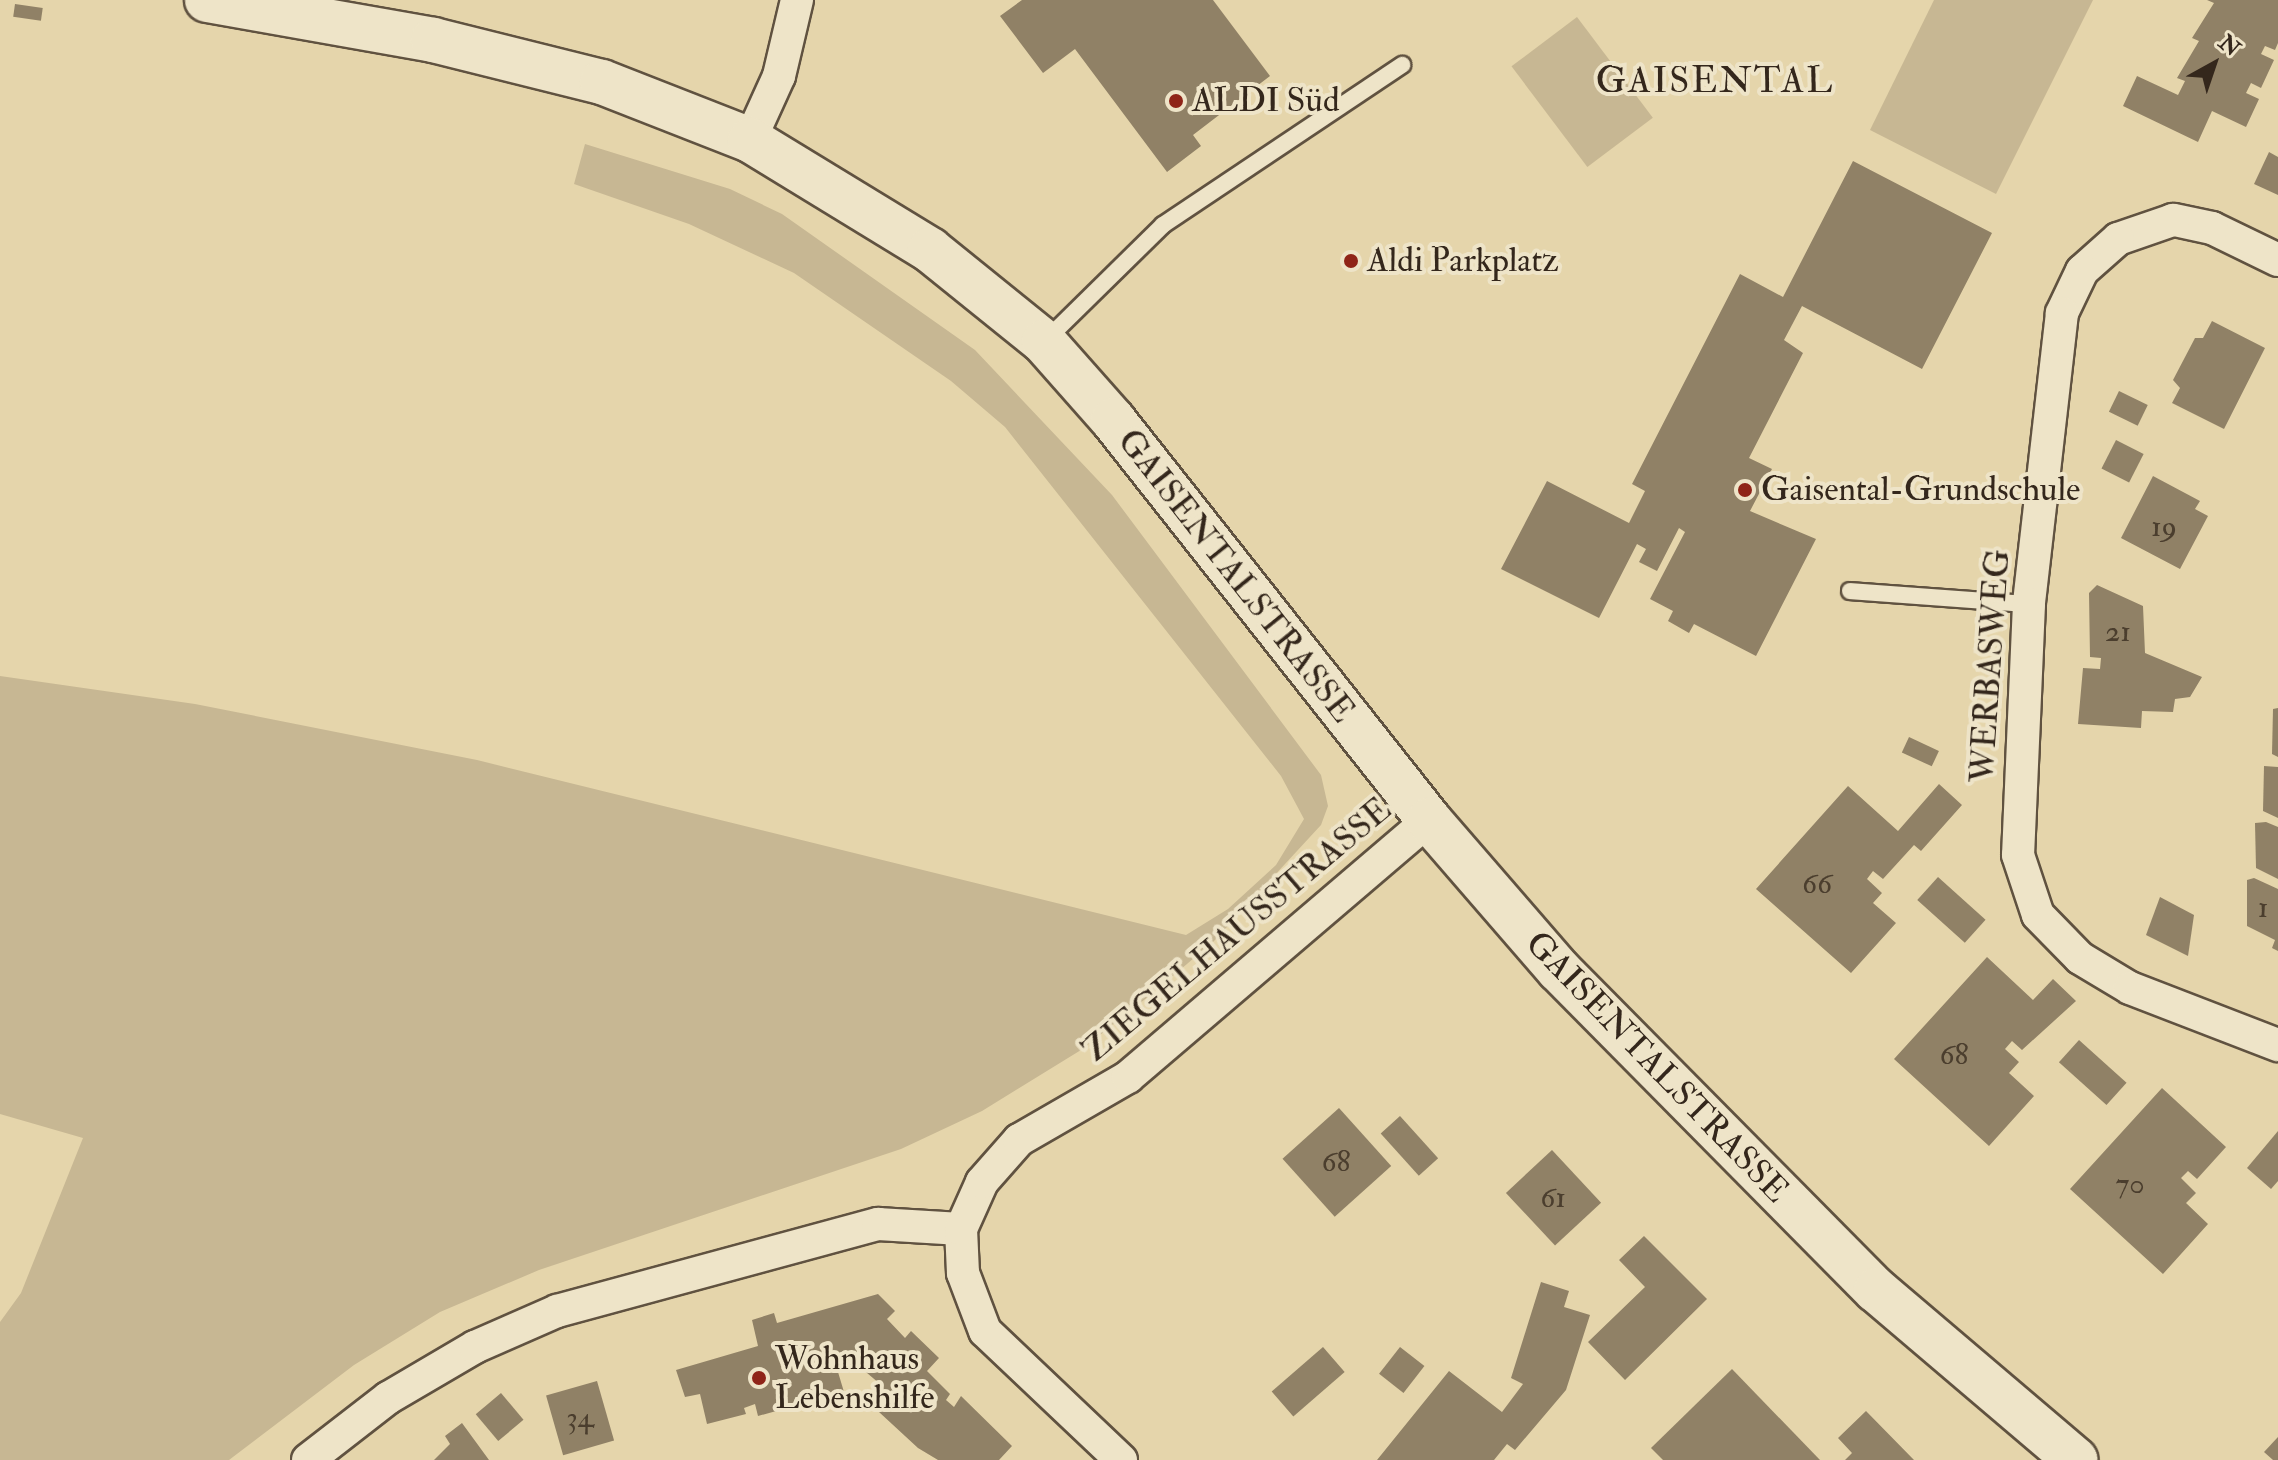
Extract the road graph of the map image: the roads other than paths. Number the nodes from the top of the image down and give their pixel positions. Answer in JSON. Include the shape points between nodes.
{"nodes":[{"id":1,"x":207,"y":0,"type":"edge"},
{"id":2,"x":797,"y":0,"type":"edge"},
{"id":3,"x":1402,"y":65,"type":"dead end"},
{"id":4,"x":750,"y":140,"type":"junction"},
{"id":5,"x":2278,"y":260,"type":"edge"},
{"id":6,"x":1044,"y":342,"type":"junction"},
{"id":7,"x":1850,"y":591,"type":"dead end"},
{"id":8,"x":2029,"y":604,"type":"junction"},
{"id":9,"x":1429,"y":820,"type":"junction"},
{"id":10,"x":2278,"y":1045,"type":"edge"},
{"id":11,"x":961,"y":1229,"type":"junction"},
{"id":12,"x":308,"y":1460,"type":"edge"},
{"id":13,"x":1121,"y":1460,"type":"edge"},
{"id":14,"x":2076,"y":1460,"type":"edge"}],
"edges":[{"from":1,"to":4,"type":"main road","name":"GAISENTALSTRASSE","via":[[433,40],[602,82]]},
{"from":2,"to":4,"type":"street","via":[[779,76]]},
{"from":3,"to":6,"type":"lane","via":[[1163,225]]},
{"from":4,"to":6,"type":"main road","name":"GAISENTALSTRASSE","via":[[930,250]]},
{"from":5,"to":8,"type":"street","name":"WERBASWEG","via":[[2212,228],[2173,220],[2118,239],[2082,271],[2062,313]]},
{"from":6,"to":9,"type":"main road","name":"GAISENTALSTRASSE"},
{"from":7,"to":8,"type":"lane"},
{"from":8,"to":10,"type":"street","name":"WERBASWEG","via":[[2018,855],[2038,915],[2080,958],[2130,988]]},
{"from":9,"to":11,"type":"street","name":"ZIEGELHAUSSTRASSE","via":[[1128,1077],[1019,1140],[982,1182]]},
{"from":9,"to":14,"type":"main road","name":"GAISENTALSTRASSE","via":[[1569,980],[1865,1280]]},
{"from":11,"to":12,"type":"street","via":[[878,1224],[557,1311],[475,1347],[401,1391]]},
{"from":11,"to":13,"type":"street","name":"ZIEGELHAUSSTRASSE","via":[[963,1273],[985,1331]]}]}
